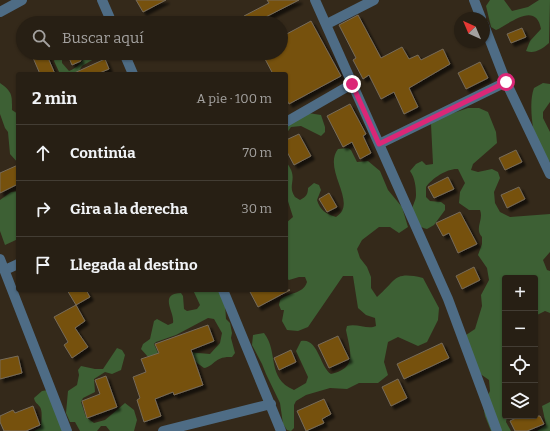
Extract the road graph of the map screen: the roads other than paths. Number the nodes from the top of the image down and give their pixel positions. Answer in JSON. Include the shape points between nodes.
{"nodes":[{"id":1,"x":22,"y":0,"type":"edge"},
{"id":2,"x":102,"y":0,"type":"edge"},
{"id":3,"x":315,"y":0,"type":"edge"},
{"id":4,"x":374,"y":0,"type":"edge"},
{"id":5,"x":474,"y":0,"type":"edge"},
{"id":6,"x":0,"y":12,"type":"edge"},
{"id":7,"x":479,"y":12,"type":"edge"},
{"id":8,"x":109,"y":16,"type":"edge"},
{"id":9,"x":327,"y":24,"type":"junction"},
{"id":10,"x":490,"y":41,"type":"edge"},
{"id":11,"x":127,"y":60,"type":"edge"},
{"id":12,"x":132,"y":72,"type":"edge"},
{"id":13,"x":506,"y":82,"type":"junction"},
{"id":14,"x":352,"y":84,"type":"junction"},
{"id":15,"x":288,"y":121,"type":"edge"},
{"id":16,"x":379,"y":144,"type":"junction"},
{"id":17,"x":550,"y":174,"type":"edge"},
{"id":18,"x":0,"y":259,"type":"edge"},
{"id":19,"x":16,"y":265,"type":"edge"},
{"id":20,"x":5,"y":270,"type":"junction"},
{"id":21,"x":224,"y":292,"type":"edge"},
{"id":22,"x":271,"y":404,"type":"junction"},
{"id":23,"x":67,"y":431,"type":"edge"},
{"id":24,"x":163,"y":431,"type":"edge"},
{"id":25,"x":281,"y":431,"type":"edge"},
{"id":26,"x":497,"y":431,"type":"edge"}],
"edges":[{"from":1,"to":6,"type":"street"},
{"from":2,"to":8,"type":"street"},
{"from":3,"to":9,"type":"street"},
{"from":4,"to":9,"type":"street"},
{"from":5,"to":7,"type":"street"},
{"from":9,"to":14,"type":"street"},
{"from":10,"to":13,"type":"street"},
{"from":11,"to":12,"type":"street"},
{"from":13,"to":16,"type":"street"},
{"from":13,"to":17,"type":"street"},
{"from":14,"to":15,"type":"street"},
{"from":14,"to":16,"type":"street"},
{"from":16,"to":26,"type":"street","via":[[448,299]]},
{"from":18,"to":20,"type":"street"},
{"from":19,"to":20,"type":"street"},
{"from":20,"to":23,"type":"street"},
{"from":21,"to":22,"type":"street"},
{"from":22,"to":24,"type":"street"},
{"from":22,"to":25,"type":"street"}]}
